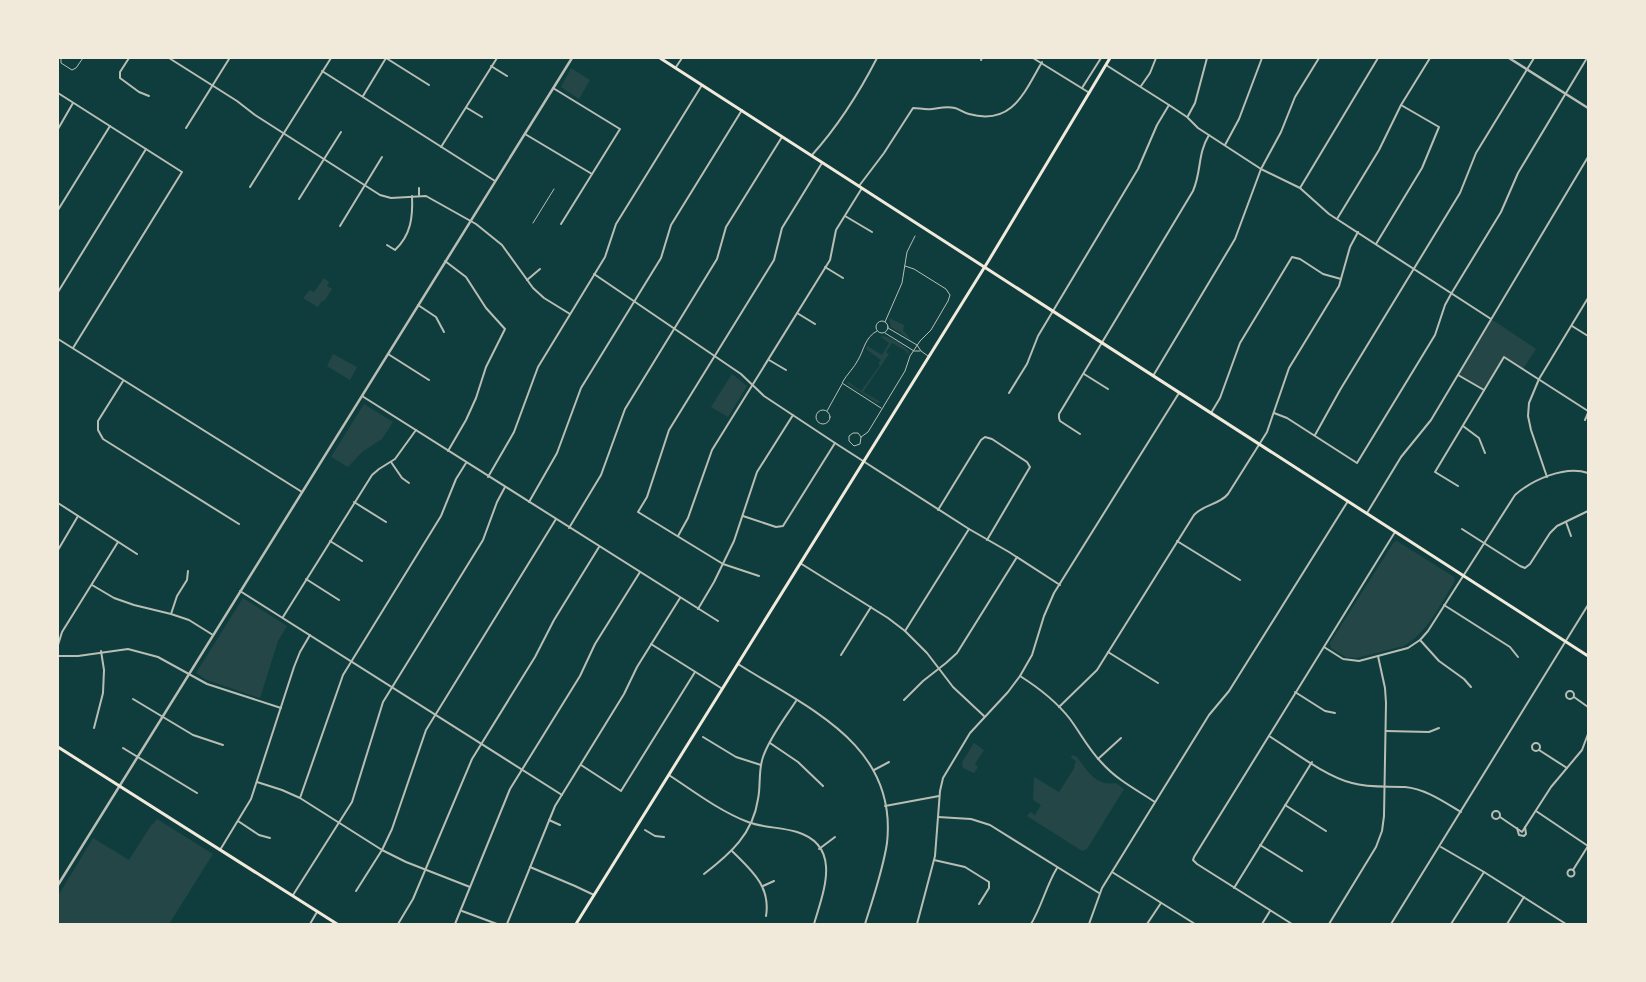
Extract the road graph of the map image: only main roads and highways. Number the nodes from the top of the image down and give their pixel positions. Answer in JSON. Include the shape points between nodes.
{"nodes":[{"id":1,"x":660,"y":58,"type":"edge"},
{"id":2,"x":1110,"y":58,"type":"edge"},
{"id":3,"x":984,"y":267,"type":"junction"},
{"id":4,"x":1588,"y":656,"type":"edge"},
{"id":5,"x":58,"y":748,"type":"edge"},
{"id":6,"x":337,"y":924,"type":"edge"},
{"id":7,"x":576,"y":924,"type":"edge"}],
"edges":[{"from":1,"to":3,"type":"main road"},
{"from":2,"to":3,"type":"main road"},
{"from":3,"to":4,"type":"main road"},
{"from":3,"to":7,"type":"main road"},
{"from":5,"to":6,"type":"main road"}]}
